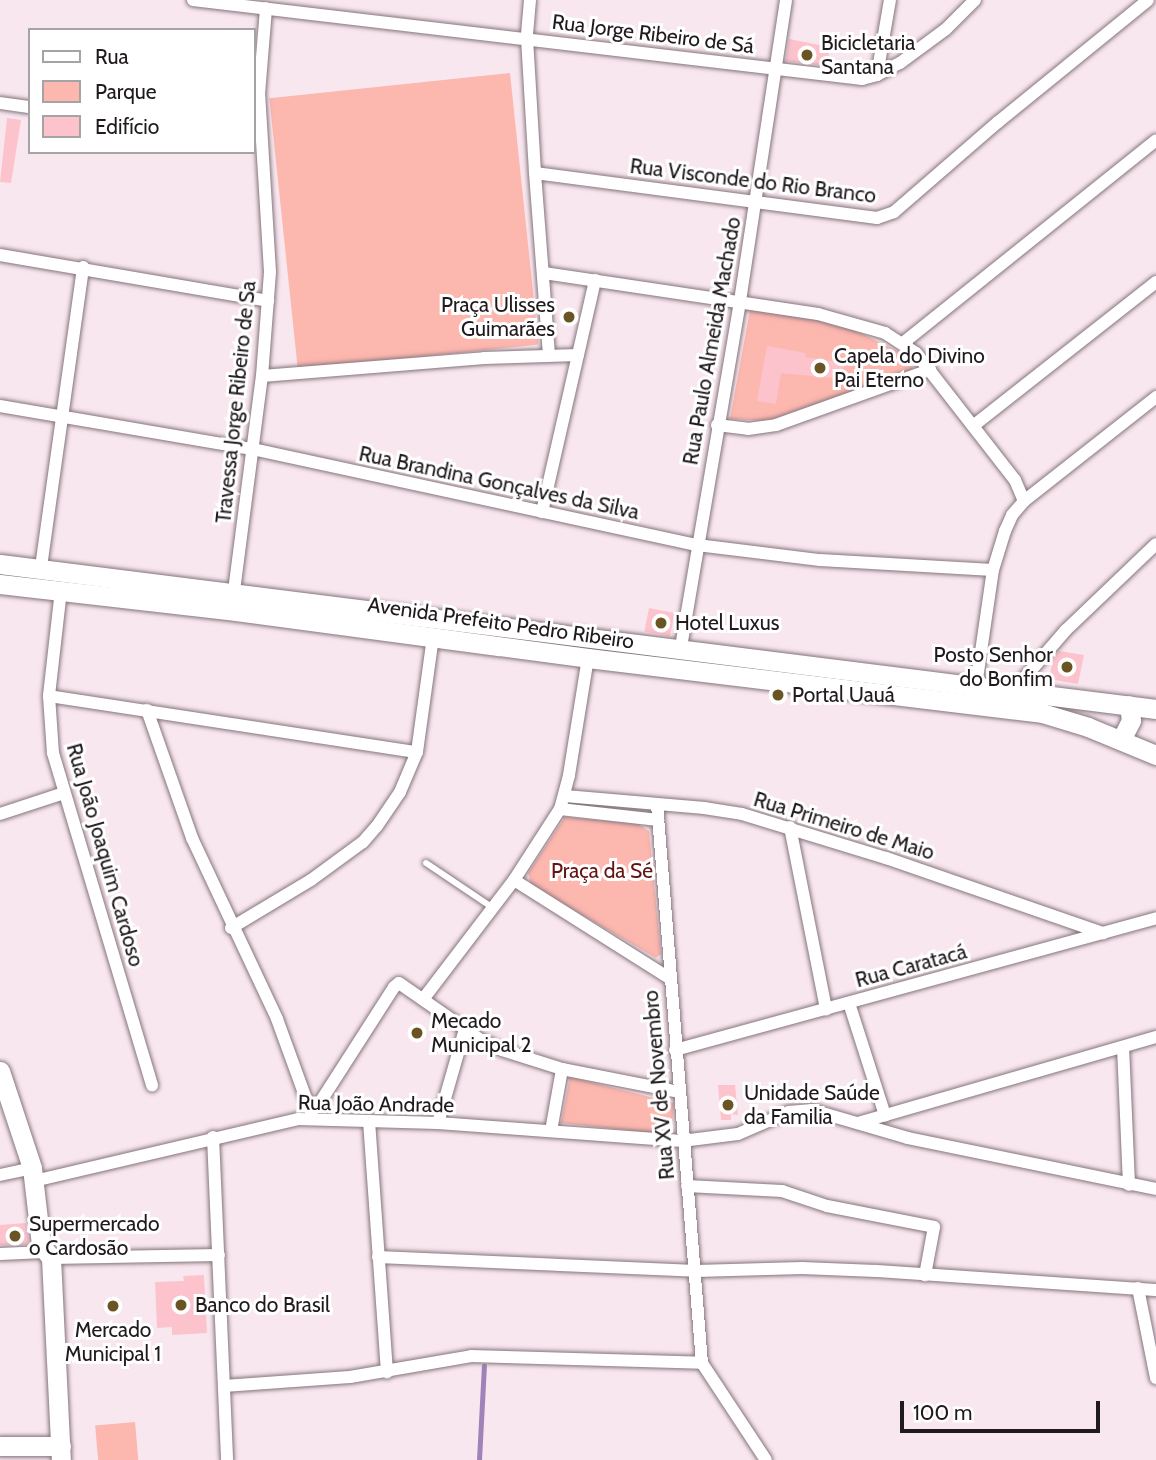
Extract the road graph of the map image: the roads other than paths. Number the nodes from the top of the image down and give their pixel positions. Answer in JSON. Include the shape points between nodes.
{"nodes":[{"id":1,"x":193,"y":0,"type":"edge"},
{"id":2,"x":530,"y":0,"type":"edge"},
{"id":3,"x":786,"y":0,"type":"edge"},
{"id":4,"x":890,"y":0,"type":"edge"},
{"id":5,"x":975,"y":0,"type":"edge"},
{"id":6,"x":1148,"y":0,"type":"edge"},
{"id":7,"x":266,"y":8,"type":"junction"},
{"id":8,"x":527,"y":38,"type":"junction"},
{"id":9,"x":776,"y":69,"type":"junction"},
{"id":10,"x":877,"y":75,"type":"junction"},
{"id":11,"x":0,"y":103,"type":"edge"},
{"id":12,"x":28,"y":107,"type":"edge"},
{"id":13,"x":258,"y":139,"type":"edge"},
{"id":14,"x":1156,"y":139,"type":"edge"},
{"id":15,"x":535,"y":173,"type":"junction"},
{"id":16,"x":756,"y":201,"type":"junction"},
{"id":17,"x":0,"y":255,"type":"edge"},
{"id":18,"x":83,"y":267,"type":"junction"},
{"id":19,"x":544,"y":273,"type":"junction"},
{"id":20,"x":595,"y":281,"type":"junction"},
{"id":21,"x":1156,"y":282,"type":"edge"},
{"id":22,"x":268,"y":301,"type":"junction"},
{"id":23,"x":740,"y":302,"type":"junction"},
{"id":24,"x":903,"y":343,"type":"junction"},
{"id":25,"x":549,"y":355,"type":"junction"},
{"id":26,"x":578,"y":355,"type":"junction"},
{"id":27,"x":930,"y":370,"type":"junction"},
{"id":28,"x":262,"y":376,"type":"junction"},
{"id":29,"x":1156,"y":397,"type":"edge"},
{"id":30,"x":0,"y":406,"type":"edge"},
{"id":31,"x":62,"y":416,"type":"junction"},
{"id":32,"x":717,"y":425,"type":"junction"},
{"id":33,"x":972,"y":426,"type":"junction"},
{"id":34,"x":252,"y":449,"type":"junction"},
{"id":35,"x":1024,"y":501,"type":"junction"},
{"id":36,"x":542,"y":512,"type":"junction"},
{"id":37,"x":1156,"y":544,"type":"edge"},
{"id":38,"x":697,"y":545,"type":"junction"},
{"id":39,"x":0,"y":564,"type":"edge"},
{"id":40,"x":40,"y":567,"type":"junction"},
{"id":41,"x":63,"y":570,"type":"junction"},
{"id":42,"x":993,"y":570,"type":"junction"},
{"id":43,"x":0,"y":584,"type":"edge"},
{"id":44,"x":38,"y":588,"type":"junction"},
{"id":45,"x":61,"y":590,"type":"junction"},
{"id":46,"x":233,"y":601,"type":"junction"},
{"id":47,"x":436,"y":617,"type":"junction"},
{"id":48,"x":591,"y":636,"type":"junction"},
{"id":49,"x":433,"y":637,"type":"junction"},
{"id":50,"x":681,"y":647,"type":"junction"},
{"id":51,"x":588,"y":658,"type":"junction"},
{"id":52,"x":678,"y":669,"type":"junction"},
{"id":53,"x":976,"y":686,"type":"junction"},
{"id":54,"x":49,"y":696,"type":"junction"},
{"id":55,"x":1013,"y":700,"type":"junction"},
{"id":56,"x":1129,"y":705,"type":"junction"},
{"id":57,"x":1156,"y":709,"type":"edge"},
{"id":58,"x":147,"y":710,"type":"junction"},
{"id":59,"x":1121,"y":740,"type":"junction"},
{"id":60,"x":417,"y":752,"type":"junction"},
{"id":61,"x":1156,"y":755,"type":"edge"},
{"id":62,"x":64,"y":793,"type":"junction"},
{"id":63,"x":562,"y":802,"type":"junction"},
{"id":64,"x":657,"y":804,"type":"junction"},
{"id":65,"x":0,"y":814,"type":"edge"},
{"id":66,"x":658,"y":820,"type":"junction"},
{"id":67,"x":790,"y":827,"type":"junction"},
{"id":68,"x":426,"y":863,"type":"dead end"},
{"id":69,"x":514,"y":880,"type":"junction"},
{"id":70,"x":493,"y":908,"type":"junction"},
{"id":71,"x":1156,"y":918,"type":"edge"},
{"id":72,"x":231,"y":928,"type":"junction"},
{"id":73,"x":1103,"y":933,"type":"junction"},
{"id":74,"x":669,"y":978,"type":"junction"},
{"id":75,"x":424,"y":998,"type":"junction"},
{"id":76,"x":849,"y":1003,"type":"junction"},
{"id":77,"x":826,"y":1009,"type":"junction"},
{"id":78,"x":465,"y":1029,"type":"junction"},
{"id":79,"x":1156,"y":1037,"type":"edge"},
{"id":80,"x":1123,"y":1047,"type":"junction"},
{"id":81,"x":675,"y":1050,"type":"junction"},
{"id":82,"x":562,"y":1069,"type":"junction"},
{"id":83,"x":0,"y":1071,"type":"edge"},
{"id":84,"x":152,"y":1086,"type":"dead end"},
{"id":85,"x":679,"y":1092,"type":"junction"},
{"id":86,"x":311,"y":1113,"type":"junction"},
{"id":87,"x":885,"y":1115,"type":"junction"},
{"id":88,"x":369,"y":1121,"type":"junction"},
{"id":89,"x":438,"y":1123,"type":"junction"},
{"id":90,"x":858,"y":1123,"type":"junction"},
{"id":91,"x":551,"y":1131,"type":"junction"},
{"id":92,"x":213,"y":1137,"type":"junction"},
{"id":93,"x":682,"y":1141,"type":"junction"},
{"id":94,"x":33,"y":1174,"type":"junction"},
{"id":95,"x":0,"y":1175,"type":"edge"},
{"id":96,"x":1129,"y":1185,"type":"junction"},
{"id":97,"x":687,"y":1186,"type":"junction"},
{"id":98,"x":1156,"y":1189,"type":"edge"},
{"id":99,"x":0,"y":1254,"type":"edge"},
{"id":100,"x":48,"y":1255,"type":"junction"},
{"id":101,"x":219,"y":1255,"type":"junction"},
{"id":102,"x":379,"y":1257,"type":"junction"},
{"id":103,"x":696,"y":1271,"type":"junction"},
{"id":104,"x":926,"y":1275,"type":"junction"},
{"id":105,"x":1138,"y":1289,"type":"junction"},
{"id":106,"x":1156,"y":1290,"type":"edge"},
{"id":107,"x":702,"y":1363,"type":"junction"},
{"id":108,"x":387,"y":1372,"type":"junction"},
{"id":109,"x":1156,"y":1378,"type":"edge"},
{"id":110,"x":224,"y":1387,"type":"junction"},
{"id":111,"x":0,"y":1446,"type":"edge"},
{"id":112,"x":61,"y":1453,"type":"edge"},
{"id":113,"x":227,"y":1460,"type":"edge"},
{"id":114,"x":766,"y":1460,"type":"edge"}],
"edges":[{"from":1,"to":7,"type":"street","name":"Rua Jorge Ribeiro de Sá"},
{"from":2,"to":8,"type":"street"},
{"from":3,"to":9,"type":"street","name":"Rua Paulo Almeida Machado"},
{"from":4,"to":10,"type":"street"},
{"from":5,"to":10,"type":"street","via":[[946,29]]},
{"from":6,"to":16,"type":"street","name":"Rua Visconde do Rio Branco","via":[[886,216]]},
{"from":7,"to":8,"type":"street","name":"Rua Jorge Ribeiro de Sá"},
{"from":7,"to":13,"type":"street","name":"Travessa Jorge Ribeiro de Sa"},
{"from":8,"to":9,"type":"street","name":"Rua Jorge Ribeiro de Sá"},
{"from":8,"to":15,"type":"street"},
{"from":9,"to":10,"type":"street","name":"Rua Jorge Ribeiro de Sá","via":[[862,79]]},
{"from":9,"to":16,"type":"street","name":"Rua Paulo Almeida Machado"},
{"from":11,"to":12,"type":"street"},
{"from":13,"to":22,"type":"street","name":"Travessa Jorge Ribeiro de Sa","via":[[268,209]]},
{"from":14,"to":24,"type":"street"},
{"from":15,"to":16,"type":"street","name":"Rua Visconde do Rio Branco"},
{"from":15,"to":19,"type":"street"},
{"from":16,"to":23,"type":"street","name":"Rua Paulo Almeida Machado"},
{"from":17,"to":18,"type":"street"},
{"from":18,"to":22,"type":"street"},
{"from":18,"to":31,"type":"street"},
{"from":19,"to":20,"type":"street"},
{"from":19,"to":25,"type":"street"},
{"from":20,"to":23,"type":"street"},
{"from":20,"to":26,"type":"street"},
{"from":21,"to":33,"type":"street"},
{"from":22,"to":28,"type":"street","name":"Travessa Jorge Ribeiro de Sa"},
{"from":23,"to":24,"type":"street","via":[[852,322]]},
{"from":23,"to":32,"type":"street","name":"Rua Paulo Almeida Machado"},
{"from":24,"to":27,"type":"street"},
{"from":25,"to":26,"type":"street"},
{"from":25,"to":28,"type":"street"},
{"from":26,"to":36,"type":"street"},
{"from":27,"to":32,"type":"street","via":[[776,425],[748,429]]},
{"from":27,"to":33,"type":"street"},
{"from":28,"to":34,"type":"street","name":"Travessa Jorge Ribeiro de Sa"},
{"from":29,"to":35,"type":"street"},
{"from":30,"to":31,"type":"street","name":"Rua Brandina Gonçalves da Silva"},
{"from":31,"to":34,"type":"street","name":"Rua Brandina Gonçalves da Silva"},
{"from":31,"to":40,"type":"street"},
{"from":32,"to":38,"type":"street","name":"Rua Paulo Almeida Machado"},
{"from":33,"to":35,"type":"street","via":[[1015,480]]},
{"from":34,"to":36,"type":"street","name":"Rua Brandina Gonçalves da Silva"},
{"from":34,"to":46,"type":"street","name":"Travessa Jorge Ribeiro de Sa"},
{"from":35,"to":42,"type":"street","via":[[1004,531]]},
{"from":36,"to":38,"type":"street","name":"Rua Brandina Gonçalves da Silva"},
{"from":37,"to":55,"type":"street","via":[[1066,630]]},
{"from":38,"to":42,"type":"street","name":"Rua Brandina Gonçalves da Silva","via":[[820,560]]},
{"from":38,"to":50,"type":"street","name":"Rua Paulo Almeida Machado"},
{"from":39,"to":40,"type":"main road","name":"Avenida Prefeito Pedro Ribeiro"},
{"from":40,"to":41,"type":"main road","name":"Avenida Prefeito Pedro Ribeiro"},
{"from":40,"to":44,"type":"main road"},
{"from":41,"to":45,"type":"main road"},
{"from":41,"to":46,"type":"main road","name":"Avenida Prefeito Pedro Ribeiro"},
{"from":42,"to":53,"type":"street"},
{"from":43,"to":44,"type":"main road","name":"Avenida Prefeito Pedro Ribeiro"},
{"from":44,"to":45,"type":"main road","name":"Avenida Prefeito Pedro Ribeiro"},
{"from":45,"to":46,"type":"main road","name":"Avenida Prefeito Pedro Ribeiro"},
{"from":45,"to":54,"type":"street","name":"Rua João Joaquim Cardoso"},
{"from":46,"to":47,"type":"main road","name":"Avenida Prefeito Pedro Ribeiro"},
{"from":46,"to":49,"type":"main road","name":"Avenida Prefeito Pedro Ribeiro"},
{"from":47,"to":48,"type":"main road","name":"Avenida Prefeito Pedro Ribeiro"},
{"from":47,"to":49,"type":"main road"},
{"from":48,"to":50,"type":"main road","name":"Avenida Prefeito Pedro Ribeiro"},
{"from":48,"to":51,"type":"main road"},
{"from":49,"to":51,"type":"main road","name":"Avenida Prefeito Pedro Ribeiro"},
{"from":49,"to":60,"type":"street"},
{"from":50,"to":52,"type":"main road"},
{"from":50,"to":53,"type":"main road","name":"Avenida Prefeito Pedro Ribeiro"},
{"from":51,"to":52,"type":"main road","name":"Avenida Prefeito Pedro Ribeiro"},
{"from":51,"to":63,"type":"street"},
{"from":52,"to":55,"type":"main road","name":"Avenida Prefeito Pedro Ribeiro"},
{"from":53,"to":55,"type":"main road","name":"Avenida Prefeito Pedro Ribeiro"},
{"from":54,"to":58,"type":"street"},
{"from":54,"to":62,"type":"street","name":"Rua João Joaquim Cardoso","via":[[53,753]]},
{"from":55,"to":56,"type":"main road","name":"Avenida Prefeito Pedro Ribeiro"},
{"from":55,"to":59,"type":"main road","name":"Avenida Prefeito Pedro Ribeiro"},
{"from":56,"to":57,"type":"main road","name":"Avenida Prefeito Pedro Ribeiro"},
{"from":56,"to":59,"type":"main road","via":[[1132,720]]},
{"from":58,"to":60,"type":"street"},
{"from":58,"to":72,"type":"street","via":[[192,838]]},
{"from":59,"to":61,"type":"main road","name":"Avenida Prefeito Pedro Ribeiro"},
{"from":60,"to":72,"type":"street","via":[[400,792],[363,842]]},
{"from":62,"to":65,"type":"street"},
{"from":62,"to":84,"type":"street","name":"Rua João Joaquim Cardoso"},
{"from":63,"to":64,"type":"street","name":"Rua Primeiro de Maio"},
{"from":63,"to":66,"type":"street"},
{"from":63,"to":69,"type":"street"},
{"from":64,"to":66,"type":"street","name":"Rua XV de Novembro"},
{"from":64,"to":67,"type":"street","name":"Rua Primeiro de Maio","via":[[704,808]]},
{"from":66,"to":74,"type":"street","name":"Rua XV de Novembro"},
{"from":67,"to":73,"type":"street","name":"Rua Primeiro de Maio"},
{"from":67,"to":77,"type":"street"},
{"from":68,"to":70,"type":"lane"},
{"from":69,"to":70,"type":"street"},
{"from":69,"to":74,"type":"street"},
{"from":70,"to":75,"type":"street"},
{"from":71,"to":73,"type":"street","name":"Rua Caratacá"},
{"from":72,"to":86,"type":"street","via":[[277,1019]]},
{"from":73,"to":76,"type":"street","name":"Rua Caratacá"},
{"from":74,"to":81,"type":"street","name":"Rua XV de Novembro"},
{"from":75,"to":78,"type":"street"},
{"from":75,"to":86,"type":"street","via":[[397,984]]},
{"from":76,"to":77,"type":"street","name":"Rua Caratacá"},
{"from":76,"to":87,"type":"street"},
{"from":77,"to":81,"type":"street","name":"Rua Caratacá"},
{"from":78,"to":82,"type":"street","via":[[502,1050]]},
{"from":78,"to":89,"type":"street"},
{"from":79,"to":80,"type":"street"},
{"from":80,"to":87,"type":"street"},
{"from":80,"to":96,"type":"street"},
{"from":81,"to":85,"type":"street","name":"Rua XV de Novembro"},
{"from":82,"to":85,"type":"street"},
{"from":82,"to":91,"type":"street"},
{"from":83,"to":94,"type":"main road"},
{"from":85,"to":93,"type":"street","name":"Rua XV de Novembro"},
{"from":86,"to":88,"type":"street","name":"Rua João Andrade"},
{"from":86,"to":92,"type":"street","name":"Rua João Andrade"},
{"from":87,"to":90,"type":"street"},
{"from":88,"to":89,"type":"street","name":"Rua João Andrade"},
{"from":88,"to":102,"type":"street"},
{"from":89,"to":91,"type":"street","name":"Rua João Andrade"},
{"from":90,"to":93,"type":"street","name":"Rua João Andrade","via":[[800,1110],[738,1134]]},
{"from":90,"to":96,"type":"street","name":"Rua João Andrade"},
{"from":91,"to":93,"type":"street","name":"Rua João Andrade"},
{"from":92,"to":94,"type":"street","name":"Rua João Andrade"},
{"from":92,"to":101,"type":"street"},
{"from":93,"to":97,"type":"street","name":"Rua XV de Novembro"},
{"from":94,"to":95,"type":"street","name":"Rua João Andrade"},
{"from":94,"to":100,"type":"main road","via":[[41,1245]]},
{"from":96,"to":98,"type":"street","name":"Rua João Andrade"},
{"from":97,"to":103,"type":"street","name":"Rua XV de Novembro"},
{"from":97,"to":104,"type":"street","via":[[782,1191],[827,1206],[934,1227]]},
{"from":99,"to":100,"type":"street"},
{"from":100,"to":101,"type":"street"},
{"from":100,"to":112,"type":"main road"},
{"from":101,"to":110,"type":"street"},
{"from":102,"to":103,"type":"street"},
{"from":102,"to":108,"type":"street"},
{"from":103,"to":104,"type":"street","via":[[802,1268]]},
{"from":103,"to":107,"type":"street","name":"Rua XV de Novembro"},
{"from":104,"to":105,"type":"street"},
{"from":105,"to":106,"type":"street"},
{"from":105,"to":109,"type":"street"},
{"from":107,"to":108,"type":"street","via":[[471,1356]]},
{"from":107,"to":114,"type":"street"},
{"from":108,"to":110,"type":"street"},
{"from":110,"to":113,"type":"street"},
{"from":111,"to":112,"type":"main road"}]}
